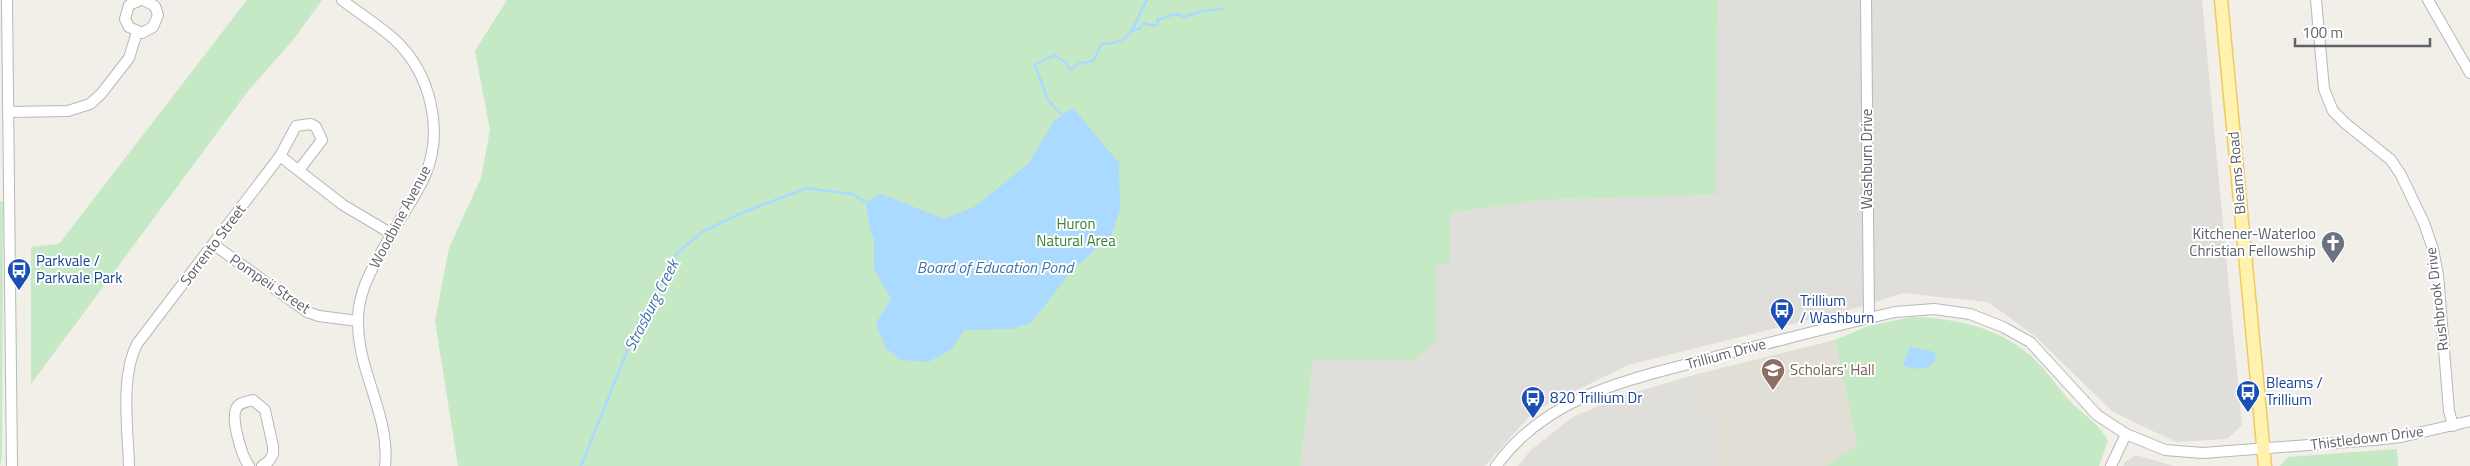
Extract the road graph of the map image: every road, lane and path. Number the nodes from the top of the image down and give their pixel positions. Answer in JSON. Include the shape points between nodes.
{"nodes":[{"id":1,"x":7,"y":0,"type":"edge"},
{"id":2,"x":142,"y":0,"type":"edge"},
{"id":3,"x":342,"y":0,"type":"edge"},
{"id":4,"x":1866,"y":0,"type":"edge"},
{"id":5,"x":2221,"y":0,"type":"edge"},
{"id":6,"x":2316,"y":0,"type":"edge"},
{"id":7,"x":2428,"y":0,"type":"edge"},
{"id":8,"x":137,"y":32,"type":"junction"},
{"id":9,"x":2470,"y":73,"type":"edge"},
{"id":10,"x":8,"y":112,"type":"junction"},
{"id":11,"x":280,"y":156,"type":"junction"},
{"id":12,"x":299,"y":170,"type":"junction"},
{"id":13,"x":392,"y":234,"type":"junction"},
{"id":14,"x":213,"y":244,"type":"junction"},
{"id":15,"x":1869,"y":318,"type":"junction"},
{"id":16,"x":358,"y":321,"type":"junction"},
{"id":17,"x":2470,"y":421,"type":"edge"},
{"id":18,"x":2453,"y":426,"type":"junction"},
{"id":19,"x":2126,"y":434,"type":"junction"},
{"id":20,"x":2264,"y":449,"type":"junction"},
{"id":21,"x":12,"y":466,"type":"edge"},
{"id":22,"x":129,"y":466,"type":"edge"},
{"id":23,"x":250,"y":466,"type":"edge"},
{"id":24,"x":262,"y":466,"type":"edge"},
{"id":25,"x":386,"y":466,"type":"edge"},
{"id":26,"x":1496,"y":466,"type":"edge"},
{"id":27,"x":2111,"y":466,"type":"edge"},
{"id":28,"x":2265,"y":466,"type":"edge"}],
"edges":[{"from":1,"to":10,"type":"street"},
{"from":2,"to":8,"type":"street","via":[[129,5],[126,14],[129,27]]},
{"from":2,"to":8,"type":"street","via":[[154,6],[157,20],[150,30]]},
{"from":3,"to":13,"type":"street","name":"Woodbine Avenue","via":[[394,39],[411,58],[428,89],[434,123],[432,153],[424,178]]},
{"from":4,"to":15,"type":"street","name":"Washburn Drive"},
{"from":5,"to":20,"type":"main road","name":"Bleams Road"},
{"from":6,"to":18,"type":"street","name":"Rushbrook Drive","via":[[2327,100],[2345,123],[2391,160],[2434,249]]},
{"from":7,"to":9,"type":"street"},
{"from":8,"to":10,"type":"street","via":[[129,58],[90,104],[68,112]]},
{"from":10,"to":21,"type":"street"},
{"from":11,"to":12,"type":"street"},
{"from":11,"to":12,"type":"street","name":"Sorrento Street","via":[[296,126],[311,124],[316,127],[322,140]]},
{"from":11,"to":14,"type":"street","name":"Sorrento Street"},
{"from":12,"to":13,"type":"street","via":[[343,205]]},
{"from":13,"to":16,"type":"street","name":"Woodbine Avenue","via":[[364,289]]},
{"from":14,"to":16,"type":"street","name":"Pompeii Street","via":[[307,312]]},
{"from":14,"to":22,"type":"street","name":"Sorrento Street","via":[[133,353],[128,382]]},
{"from":15,"to":19,"type":"street","name":"Trillium Drive","via":[[1934,309],[1970,314],[2003,327],[2030,342],[2097,415]]},
{"from":15,"to":26,"type":"street","name":"Trillium Drive","via":[[1593,392],[1565,406],[1529,431]]},
{"from":16,"to":25,"type":"street","name":"Woodbine Avenue","via":[[365,373],[385,434]]},
{"from":17,"to":18,"type":"street","name":"Thistledown Drive"},
{"from":18,"to":20,"type":"street","name":"Thistledown Drive","via":[[2401,437]]},
{"from":19,"to":20,"type":"street","name":"Trillium Drive","via":[[2165,450],[2203,453]]},
{"from":19,"to":27,"type":"street"},
{"from":20,"to":28,"type":"main road","name":"Bleams Road"},
{"from":23,"to":24,"type":"street","via":[[238,436],[235,416],[241,403],[253,400],[265,410],[273,446],[273,454]]}]}
